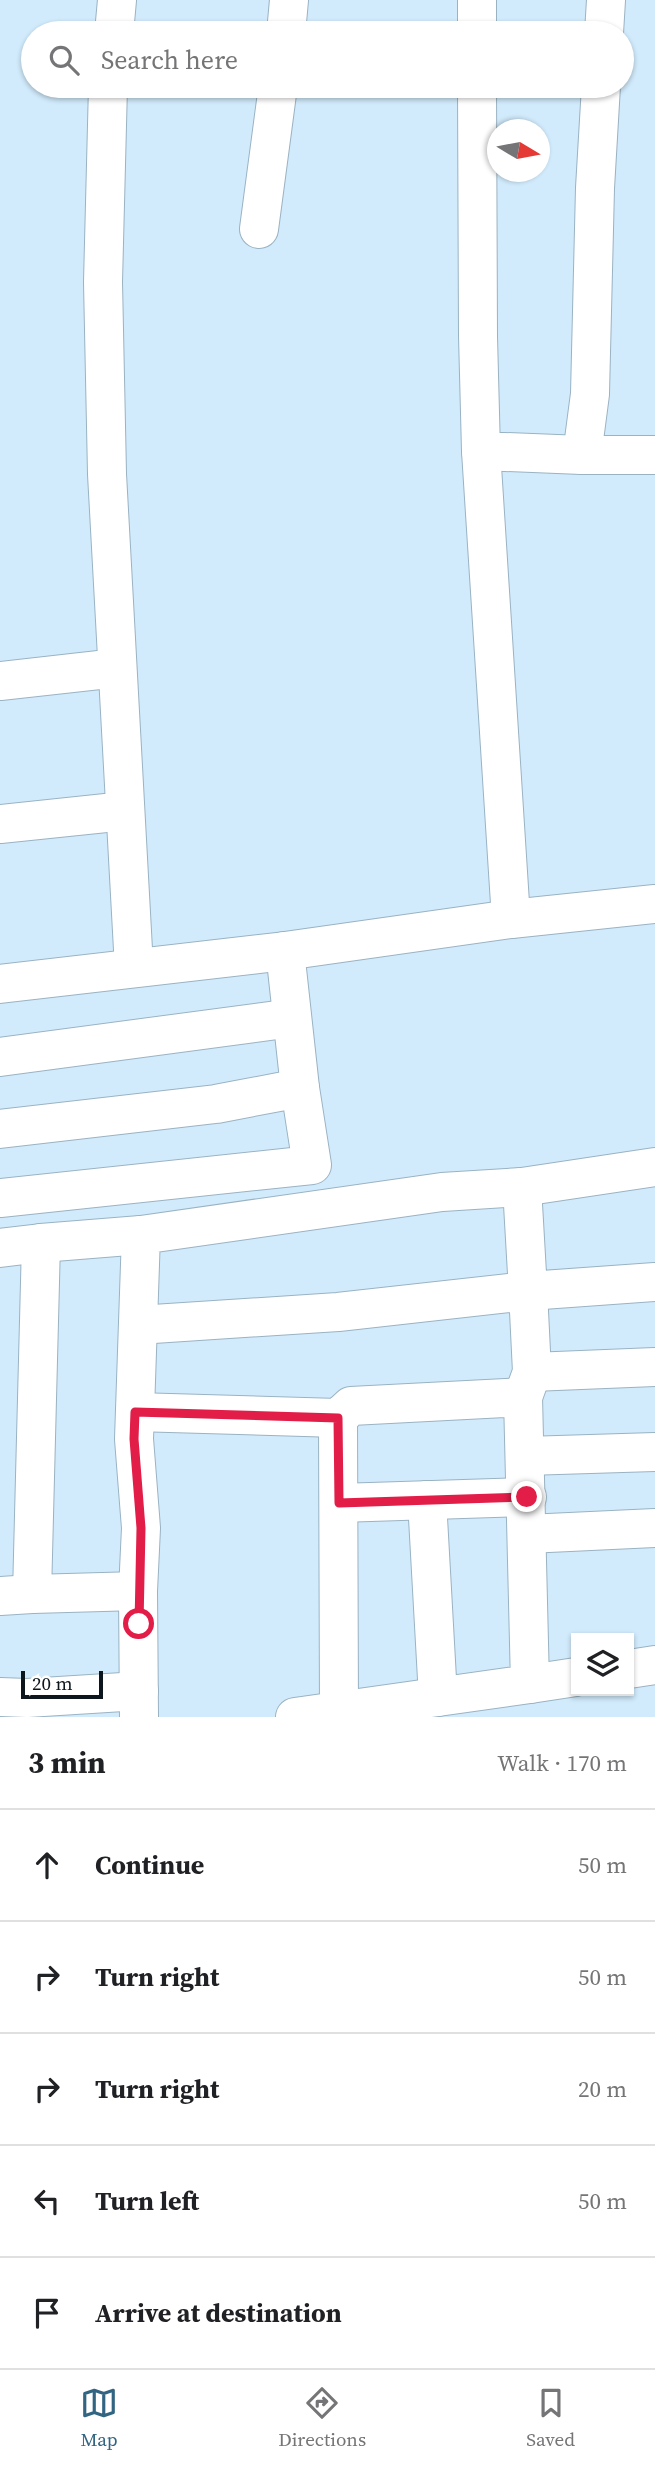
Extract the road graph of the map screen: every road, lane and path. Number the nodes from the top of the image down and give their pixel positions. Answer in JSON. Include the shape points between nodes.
{"nodes":[{"id":1,"x":117,"y":0,"type":"edge"},
{"id":2,"x":289,"y":0,"type":"edge"},
{"id":3,"x":477,"y":0,"type":"edge"},
{"id":4,"x":606,"y":0,"type":"edge"},
{"id":5,"x":115,"y":21,"type":"edge"},
{"id":6,"x":287,"y":21,"type":"edge"},
{"id":7,"x":477,"y":21,"type":"edge"},
{"id":8,"x":605,"y":21,"type":"edge"},
{"id":9,"x":108,"y":98,"type":"edge"},
{"id":10,"x":276,"y":98,"type":"edge"},
{"id":11,"x":477,"y":98,"type":"edge"},
{"id":12,"x":600,"y":98,"type":"edge"},
{"id":13,"x":259,"y":229,"type":"dead end"},
{"id":14,"x":481,"y":451,"type":"junction"},
{"id":15,"x":582,"y":455,"type":"junction"},
{"id":16,"x":655,"y":455,"type":"edge"},
{"id":17,"x":117,"y":668,"type":"junction"},
{"id":18,"x":0,"y":681,"type":"edge"},
{"id":19,"x":125,"y":811,"type":"junction"},
{"id":20,"x":0,"y":824,"type":"edge"},
{"id":21,"x":655,"y":904,"type":"edge"},
{"id":22,"x":511,"y":919,"type":"junction"},
{"id":23,"x":285,"y":951,"type":"junction"},
{"id":24,"x":134,"y":968,"type":"junction"},
{"id":25,"x":0,"y":984,"type":"edge"},
{"id":26,"x":292,"y":1018,"type":"junction"},
{"id":27,"x":0,"y":1057,"type":"edge"},
{"id":28,"x":300,"y":1088,"type":"junction"},
{"id":29,"x":0,"y":1129,"type":"edge"},
{"id":30,"x":655,"y":1167,"type":"edge"},
{"id":31,"x":523,"y":1187,"type":"junction"},
{"id":32,"x":0,"y":1198,"type":"edge"},
{"id":33,"x":141,"y":1235,"type":"junction"},
{"id":34,"x":41,"y":1243,"type":"junction"},
{"id":35,"x":0,"y":1248,"type":"edge"},
{"id":36,"x":655,"y":1282,"type":"edge"},
{"id":37,"x":528,"y":1291,"type":"junction"},
{"id":38,"x":138,"y":1325,"type":"junction"},
{"id":39,"x":655,"y":1367,"type":"edge"},
{"id":40,"x":528,"y":1385,"type":"junction"},
{"id":41,"x":135,"y":1412,"type":"junction"},
{"id":42,"x":338,"y":1418,"type":"junction"},
{"id":43,"x":655,"y":1452,"type":"edge"},
{"id":44,"x":526,"y":1457,"type":"junction"},
{"id":45,"x":427,"y":1500,"type":"junction"},
{"id":46,"x":339,"y":1503,"type":"junction"},
{"id":47,"x":527,"y":1516,"type":"junction"},
{"id":48,"x":655,"y":1528,"type":"edge"},
{"id":49,"x":138,"y":1591,"type":"junction"},
{"id":50,"x":16,"y":1595,"type":"edge"},
{"id":51,"x":655,"y":1665,"type":"edge"},
{"id":52,"x":634,"y":1668,"type":"edge"},
{"id":53,"x":571,"y":1678,"type":"edge"},
{"id":54,"x":530,"y":1684,"type":"junction"},
{"id":55,"x":0,"y":1697,"type":"edge"},
{"id":56,"x":438,"y":1697,"type":"junction"},
{"id":57,"x":139,"y":1704,"type":"edge"},
{"id":58,"x":339,"y":1712,"type":"junction"},
{"id":59,"x":295,"y":1717,"type":"edge"}],
"edges":[{"from":1,"to":5,"type":"street"},
{"from":2,"to":6,"type":"street"},
{"from":3,"to":7,"type":"street"},
{"from":4,"to":8,"type":"street"},
{"from":9,"to":17,"type":"street","via":[[104,296]]},
{"from":10,"to":13,"type":"street"},
{"from":11,"to":14,"type":"street"},
{"from":12,"to":15,"type":"street","via":[[590,394]]},
{"from":14,"to":15,"type":"street"},
{"from":14,"to":22,"type":"street"},
{"from":15,"to":16,"type":"street"},
{"from":17,"to":18,"type":"street"},
{"from":17,"to":19,"type":"street"},
{"from":19,"to":20,"type":"street"},
{"from":19,"to":24,"type":"street"},
{"from":21,"to":22,"type":"street"},
{"from":22,"to":23,"type":"street"},
{"from":23,"to":24,"type":"street"},
{"from":23,"to":26,"type":"street"},
{"from":24,"to":25,"type":"street"},
{"from":26,"to":27,"type":"street"},
{"from":26,"to":28,"type":"street"},
{"from":28,"to":29,"type":"street","via":[[216,1104]]},
{"from":28,"to":32,"type":"street","via":[[313,1165]]},
{"from":30,"to":31,"type":"street"},
{"from":31,"to":33,"type":"street","via":[[442,1192]]},
{"from":31,"to":37,"type":"street"},
{"from":33,"to":34,"type":"street"},
{"from":33,"to":38,"type":"street"},
{"from":34,"to":35,"type":"street"},
{"from":34,"to":50,"type":"street"},
{"from":36,"to":37,"type":"street"},
{"from":37,"to":38,"type":"street"},
{"from":37,"to":40,"type":"street"},
{"from":38,"to":41,"type":"street"},
{"from":39,"to":40,"type":"street"},
{"from":40,"to":42,"type":"street","via":[[351,1406]]},
{"from":40,"to":44,"type":"street"},
{"from":41,"to":42,"type":"street"},
{"from":41,"to":49,"type":"street","via":[[141,1528]]},
{"from":42,"to":46,"type":"street"},
{"from":43,"to":44,"type":"street"},
{"from":44,"to":47,"type":"street"},
{"from":45,"to":46,"type":"street"},
{"from":45,"to":47,"type":"street"},
{"from":45,"to":56,"type":"street"},
{"from":46,"to":58,"type":"street"},
{"from":47,"to":48,"type":"street"},
{"from":47,"to":54,"type":"street"},
{"from":49,"to":50,"type":"street"},
{"from":49,"to":57,"type":"street"},
{"from":51,"to":52,"type":"street"},
{"from":53,"to":54,"type":"street"},
{"from":54,"to":56,"type":"street"},
{"from":55,"to":57,"type":"street"},
{"from":56,"to":58,"type":"street"},
{"from":58,"to":59,"type":"street"}]}
